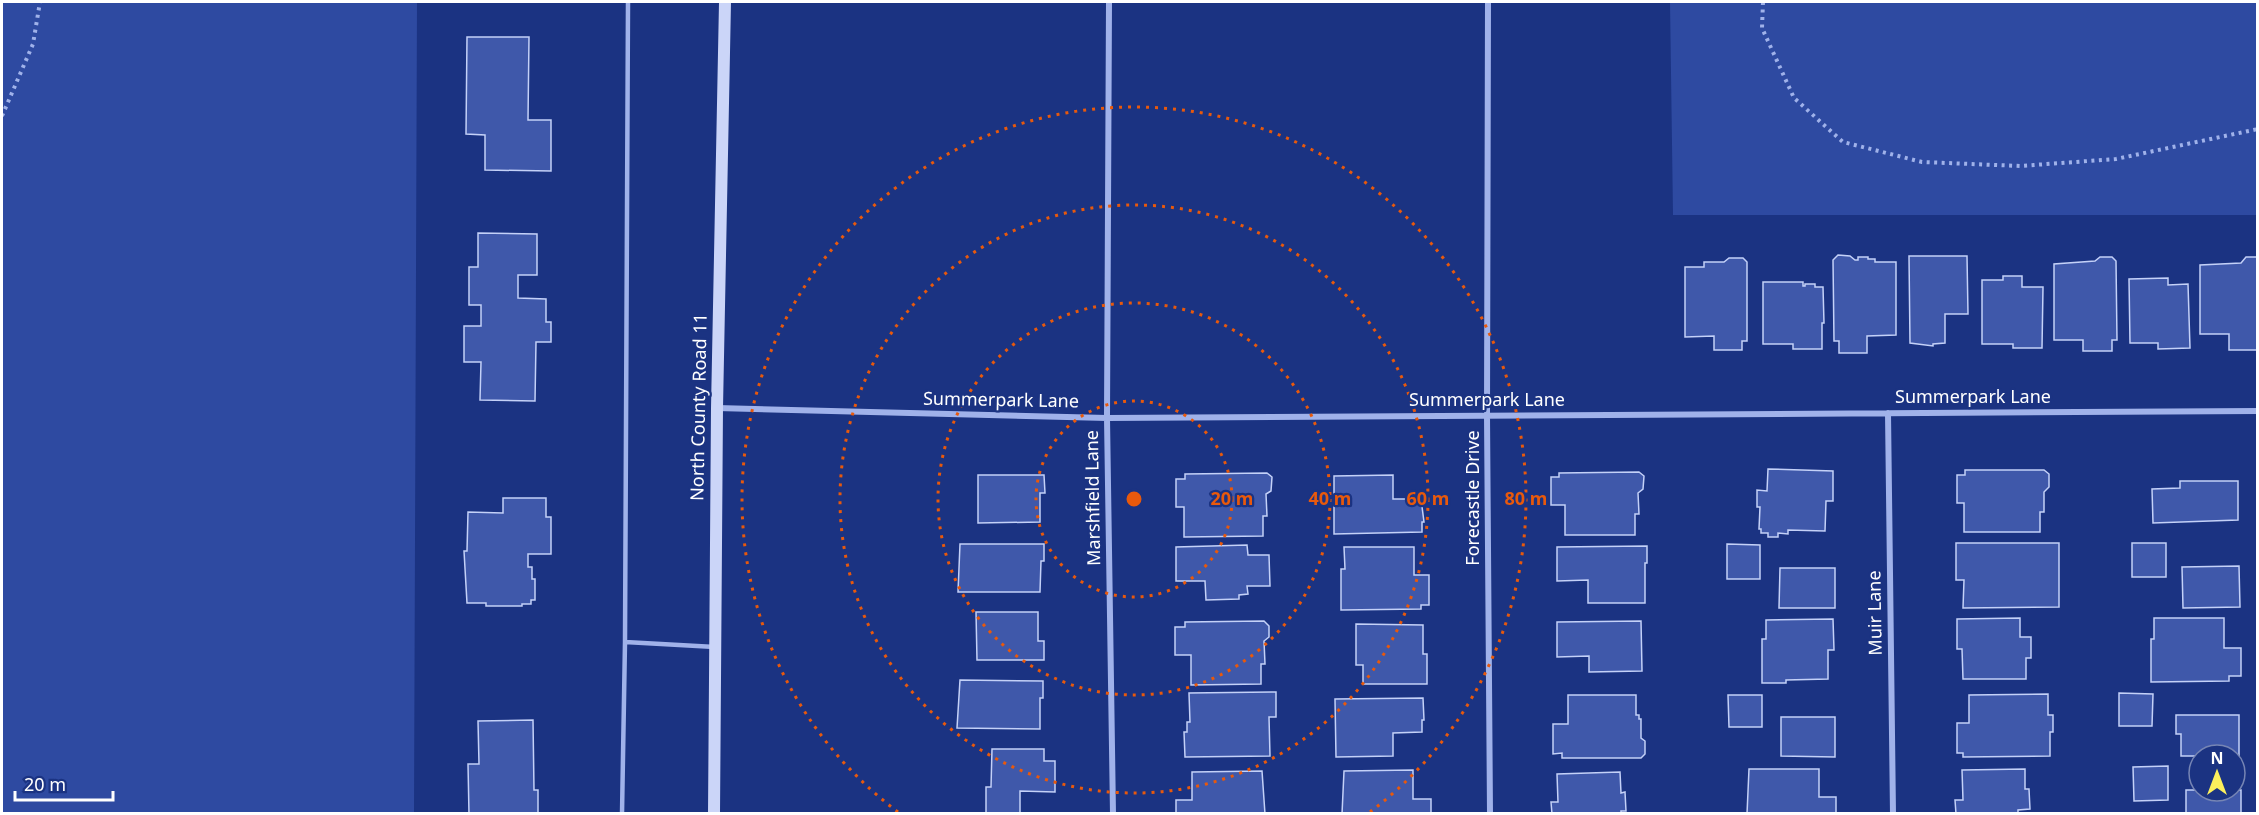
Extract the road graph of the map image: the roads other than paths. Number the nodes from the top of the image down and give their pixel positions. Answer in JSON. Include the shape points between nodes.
{"nodes":[{"id":1,"x":628,"y":2,"type":"edge"},
{"id":2,"x":725,"y":2,"type":"edge"},
{"id":3,"x":1109,"y":2,"type":"edge"},
{"id":4,"x":1488,"y":2,"type":"edge"},
{"id":5,"x":717,"y":408,"type":"junction"},
{"id":6,"x":2258,"y":411,"type":"edge"},
{"id":7,"x":1888,"y":413,"type":"junction"},
{"id":8,"x":1487,"y":415,"type":"junction"},
{"id":9,"x":1107,"y":418,"type":"junction"},
{"id":10,"x":625,"y":642,"type":"junction"},
{"id":11,"x":715,"y":647,"type":"junction"},
{"id":12,"x":622,"y":813,"type":"edge"},
{"id":13,"x":714,"y":813,"type":"edge"},
{"id":14,"x":1113,"y":813,"type":"edge"},
{"id":15,"x":1490,"y":813,"type":"edge"},
{"id":16,"x":1893,"y":813,"type":"edge"}],
"edges":[{"from":1,"to":10,"type":"lane"},
{"from":2,"to":5,"type":"main road","name":"North County Road 11"},
{"from":3,"to":9,"type":"street","name":"Marshfield Lane"},
{"from":4,"to":8,"type":"street","name":"Forecastle Drive"},
{"from":5,"to":9,"type":"street","name":"Summerpark Lane"},
{"from":5,"to":11,"type":"main road","name":"North County Road 11"},
{"from":6,"to":7,"type":"street","name":"Summerpark Lane"},
{"from":7,"to":8,"type":"street","name":"Summerpark Lane"},
{"from":7,"to":16,"type":"street","name":"Muir Lane"},
{"from":8,"to":9,"type":"street","name":"Summerpark Lane"},
{"from":8,"to":15,"type":"street","name":"Forecastle Drive"},
{"from":9,"to":14,"type":"street","name":"Marshfield Lane"},
{"from":10,"to":11,"type":"lane"},
{"from":10,"to":12,"type":"lane"},
{"from":11,"to":13,"type":"main road","name":"North County Road 11"}]}
